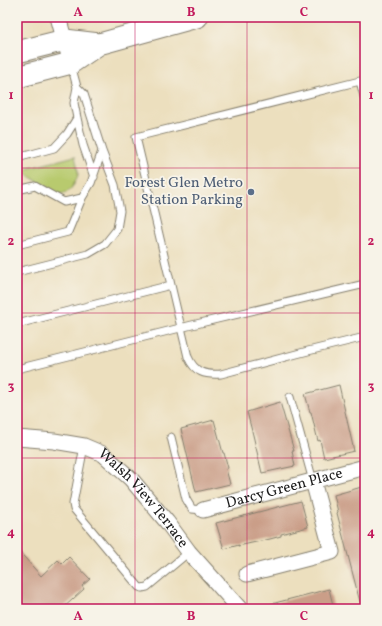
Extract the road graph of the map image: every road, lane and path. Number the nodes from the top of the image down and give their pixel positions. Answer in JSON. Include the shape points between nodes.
{"nodes":[{"id":1,"x":58,"y":17,"type":"edge"},
{"id":2,"x":197,"y":17,"type":"edge"},
{"id":3,"x":65,"y":40,"type":"junction"},
{"id":4,"x":99,"y":44,"type":"junction"},
{"id":5,"x":17,"y":52,"type":"edge"},
{"id":6,"x":71,"y":63,"type":"junction"},
{"id":7,"x":17,"y":77,"type":"edge"},
{"id":8,"x":77,"y":87,"type":"junction"},
{"id":9,"x":365,"y":100,"type":"edge"},
{"id":10,"x":76,"y":118,"type":"junction"},
{"id":11,"x":102,"y":151,"type":"junction"},
{"id":12,"x":17,"y":158,"type":"edge"},
{"id":13,"x":94,"y":177,"type":"junction"},
{"id":14,"x":17,"y":190,"type":"edge"},
{"id":15,"x":82,"y":198,"type":"junction"},
{"id":16,"x":17,"y":245,"type":"edge"},
{"id":17,"x":17,"y":272,"type":"edge"},
{"id":18,"x":365,"y":284,"type":"edge"},
{"id":19,"x":171,"y":285,"type":"junction"},
{"id":20,"x":17,"y":324,"type":"edge"},
{"id":21,"x":181,"y":327,"type":"junction"},
{"id":22,"x":365,"y":337,"type":"edge"},
{"id":23,"x":17,"y":368,"type":"edge"},
{"id":24,"x":290,"y":397,"type":"dead end"},
{"id":25,"x":171,"y":437,"type":"dead end"},
{"id":26,"x":17,"y":438,"type":"edge"},
{"id":27,"x":84,"y":446,"type":"junction"},
{"id":28,"x":365,"y":468,"type":"edge"},
{"id":29,"x":313,"y":481,"type":"junction"},
{"id":30,"x":203,"y":510,"type":"joint"},
{"id":31,"x":189,"y":552,"type":"junction"},
{"id":32,"x":247,"y":574,"type":"dead end"},
{"id":33,"x":240,"y":609,"type":"edge"}],
"edges":[{"from":1,"to":3,"type":"street"},
{"from":2,"to":4,"type":"main road"},
{"from":3,"to":4,"type":"main road"},
{"from":3,"to":5,"type":"main road"},
{"from":3,"to":6,"type":"street"},
{"from":4,"to":6,"type":"main road"},
{"from":6,"to":7,"type":"main road"},
{"from":6,"to":8,"type":"lane"},
{"from":8,"to":10,"type":"lane","via":[[74,103]]},
{"from":8,"to":11,"type":"lane","via":[[84,94]]},
{"from":9,"to":19,"type":"lane","via":[[360,81],[136,137]]},
{"from":10,"to":12,"type":"lane","via":[[67,134],[54,148]]},
{"from":10,"to":13,"type":"lane"},
{"from":11,"to":13,"type":"lane"},
{"from":11,"to":17,"type":"lane","via":[[115,185],[120,211],[117,229],[105,244],[88,254]]},
{"from":13,"to":15,"type":"lane"},
{"from":14,"to":15,"type":"lane","via":[[35,186],[64,202]]},
{"from":15,"to":16,"type":"lane","via":[[68,232]]},
{"from":18,"to":21,"type":"lane"},
{"from":19,"to":20,"type":"lane"},
{"from":19,"to":21,"type":"lane"},
{"from":21,"to":22,"type":"lane","via":[[191,363],[197,370],[209,374],[221,374]]},
{"from":21,"to":23,"type":"lane"},
{"from":24,"to":29,"type":"lane"},
{"from":25,"to":30,"type":"lane","via":[[186,499],[192,509]]},
{"from":26,"to":27,"type":"street","name":"Walsh View Terrace"},
{"from":27,"to":31,"type":"street","name":"Walsh View Terrace","via":[[103,454],[131,479]]},
{"from":27,"to":31,"type":"lane","via":[[74,509],[139,587],[147,588]]},
{"from":28,"to":29,"type":"street","name":"Darcy Green Place"},
{"from":29,"to":30,"type":"street","name":"Darcy Green Place"},
{"from":29,"to":32,"type":"street","via":[[332,552]]},
{"from":31,"to":33,"type":"street","name":"Walsh View Terrace"}]}
